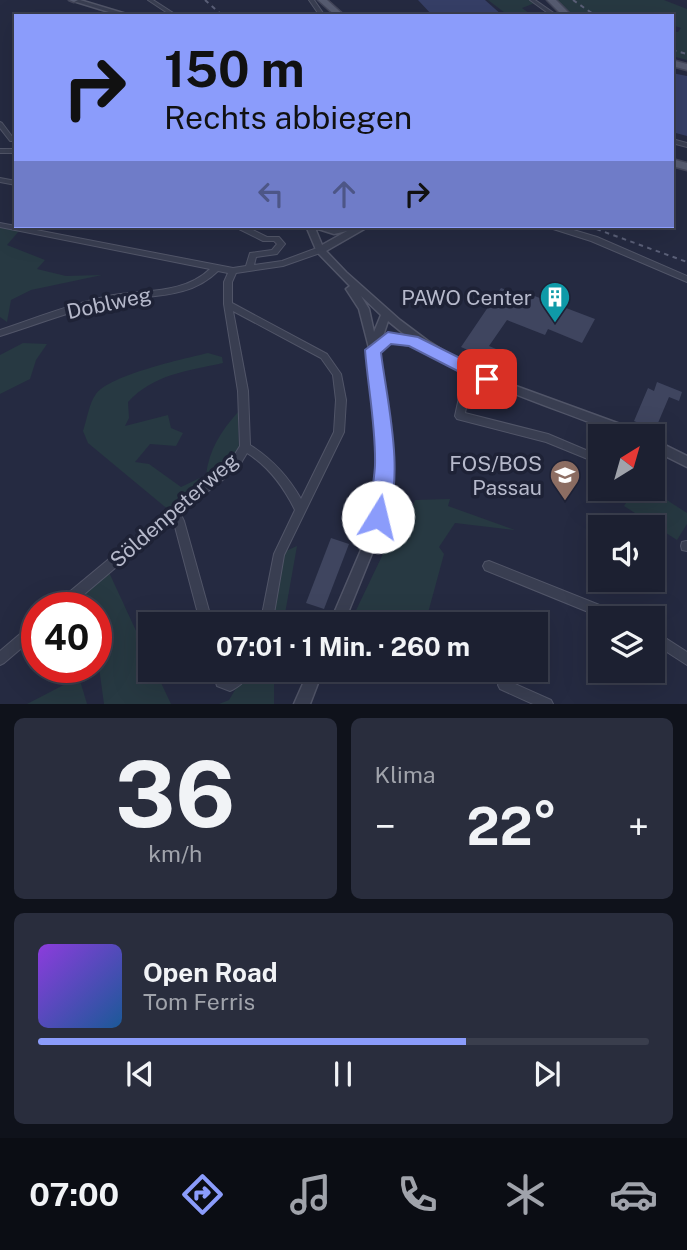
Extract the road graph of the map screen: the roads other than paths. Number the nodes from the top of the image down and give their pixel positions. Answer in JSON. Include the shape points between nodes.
{"nodes":[{"id":1,"x":73,"y":0,"type":"edge"},
{"id":2,"x":150,"y":0,"type":"edge"},
{"id":3,"x":322,"y":0,"type":"edge"},
{"id":4,"x":532,"y":0,"type":"edge"},
{"id":5,"x":551,"y":0,"type":"edge"},
{"id":6,"x":123,"y":14,"type":"edge"},
{"id":7,"x":173,"y":14,"type":"edge"},
{"id":8,"x":339,"y":14,"type":"edge"},
{"id":9,"x":553,"y":14,"type":"edge"},
{"id":10,"x":566,"y":14,"type":"edge"},
{"id":11,"x":0,"y":124,"type":"edge"},
{"id":12,"x":12,"y":140,"type":"dead end"},
{"id":13,"x":15,"y":228,"type":"edge"},
{"id":14,"x":244,"y":228,"type":"edge"},
{"id":15,"x":311,"y":228,"type":"edge"},
{"id":16,"x":324,"y":228,"type":"edge"},
{"id":17,"x":350,"y":228,"type":"edge"},
{"id":18,"x":358,"y":228,"type":"edge"},
{"id":19,"x":559,"y":228,"type":"edge"},
{"id":20,"x":266,"y":239,"type":"junction"},
{"id":21,"x":320,"y":250,"type":"junction"},
{"id":22,"x":265,"y":252,"type":"junction"},
{"id":23,"x":332,"y":264,"type":"junction"},
{"id":24,"x":215,"y":269,"type":"junction"},
{"id":25,"x":249,"y":269,"type":"junction"},
{"id":26,"x":233,"y":271,"type":"junction"},
{"id":27,"x":687,"y":279,"type":"edge"},
{"id":28,"x":228,"y":304,"type":"junction"},
{"id":29,"x":386,"y":314,"type":"junction"},
{"id":30,"x":0,"y":333,"type":"edge"},
{"id":31,"x":373,"y":350,"type":"junction"},
{"id":32,"x":440,"y":354,"type":"junction"},
{"id":33,"x":469,"y":370,"type":"junction"},
{"id":34,"x":606,"y":424,"type":"edge"},
{"id":35,"x":245,"y":447,"type":"junction"},
{"id":36,"x":665,"y":450,"type":"edge"},
{"id":37,"x":588,"y":455,"type":"edge"},
{"id":38,"x":687,"y":462,"type":"edge"},
{"id":39,"x":300,"y":508,"type":"junction"},
{"id":40,"x":173,"y":512,"type":"junction"},
{"id":41,"x":489,"y":566,"type":"dead end"},
{"id":42,"x":78,"y":592,"type":"edge"},
{"id":43,"x":588,"y":606,"type":"edge"},
{"id":44,"x":204,"y":612,"type":"edge"},
{"id":45,"x":268,"y":612,"type":"edge"},
{"id":46,"x":341,"y":612,"type":"edge"},
{"id":47,"x":21,"y":641,"type":"edge"},
{"id":48,"x":665,"y":644,"type":"edge"},
{"id":49,"x":0,"y":659,"type":"edge"},
{"id":50,"x":687,"y":659,"type":"edge"},
{"id":51,"x":312,"y":682,"type":"edge"},
{"id":52,"x":504,"y":685,"type":"dead end"},
{"id":53,"x":302,"y":704,"type":"edge"},
{"id":54,"x":547,"y":704,"type":"edge"}],
"edges":[{"from":1,"to":6,"type":"street"},
{"from":2,"to":7,"type":"street"},
{"from":3,"to":8,"type":"main road"},
{"from":4,"to":9,"type":"street"},
{"from":5,"to":10,"type":"main road"},
{"from":11,"to":12,"type":"street"},
{"from":13,"to":24,"type":"street"},
{"from":14,"to":20,"type":"street"},
{"from":15,"to":21,"type":"street"},
{"from":16,"to":17,"type":"street"},
{"from":18,"to":21,"type":"street"},
{"from":19,"to":27,"type":"street"},
{"from":20,"to":22,"type":"street","via":[[260,244]]},
{"from":20,"to":22,"type":"street","via":[[281,244]]},
{"from":21,"to":23,"type":"street"},
{"from":21,"to":25,"type":"street"},
{"from":22,"to":25,"type":"street","via":[[253,255]]},
{"from":23,"to":29,"type":"street"},
{"from":23,"to":31,"type":"street","via":[[364,309]]},
{"from":24,"to":26,"type":"street"},
{"from":24,"to":30,"type":"street","name":"Doblweg","via":[[192,284],[110,298]]},
{"from":25,"to":26,"type":"street"},
{"from":26,"to":28,"type":"street","name":"Söldenpeterweg"},
{"from":28,"to":35,"type":"street","name":"Söldenpeterweg","via":[[243,391]]},
{"from":28,"to":39,"type":"street","via":[[324,356],[337,374],[339,432]]},
{"from":29,"to":31,"type":"street"},
{"from":29,"to":32,"type":"street"},
{"from":31,"to":32,"type":"street","via":[[396,337]]},
{"from":31,"to":46,"type":"street","via":[[384,460],[383,498],[373,536]]},
{"from":32,"to":33,"type":"street"},
{"from":33,"to":34,"type":"street"},
{"from":33,"to":37,"type":"street","via":[[460,416],[548,438]]},
{"from":35,"to":39,"type":"street","via":[[286,479]]},
{"from":35,"to":40,"type":"street","name":"Söldenpeterweg","via":[[234,465]]},
{"from":36,"to":38,"type":"street"},
{"from":39,"to":45,"type":"street","via":[[279,554]]},
{"from":40,"to":42,"type":"street","name":"Söldenpeterweg"},
{"from":40,"to":44,"type":"street"},
{"from":41,"to":43,"type":"street"},
{"from":47,"to":49,"type":"street"},
{"from":48,"to":50,"type":"street"},
{"from":51,"to":53,"type":"street"},
{"from":52,"to":54,"type":"street"}]}
